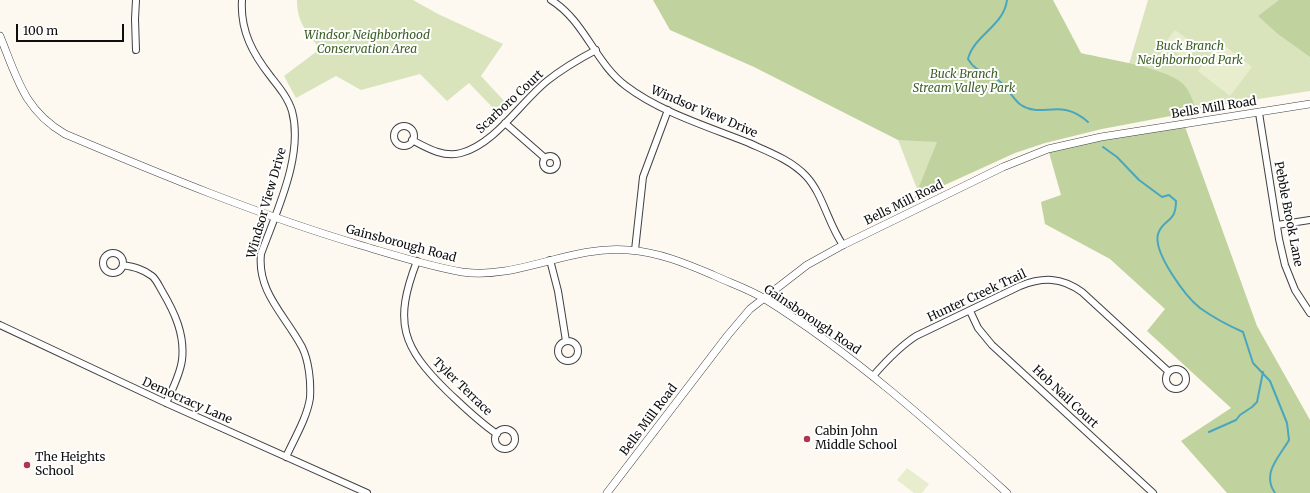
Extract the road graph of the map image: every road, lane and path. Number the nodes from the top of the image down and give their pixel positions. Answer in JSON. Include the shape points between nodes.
{"nodes":[{"id":1,"x":136,"y":0,"type":"edge"},
{"id":2,"x":242,"y":0,"type":"edge"},
{"id":3,"x":551,"y":0,"type":"edge"},
{"id":4,"x":0,"y":36,"type":"edge"},
{"id":5,"x":136,"y":50,"type":"dead end"},
{"id":6,"x":596,"y":50,"type":"junction"},
{"id":7,"x":1310,"y":104,"type":"edge"},
{"id":8,"x":668,"y":110,"type":"junction"},
{"id":9,"x":1259,"y":113,"type":"junction"},
{"id":10,"x":505,"y":123,"type":"junction"},
{"id":11,"x":412,"y":140,"type":"dead end"},
{"id":12,"x":545,"y":158,"type":"dead end"},
{"id":13,"x":275,"y":217,"type":"junction"},
{"id":14,"x":1310,"y":220,"type":"edge"},
{"id":15,"x":1277,"y":225,"type":"junction"},
{"id":16,"x":842,"y":245,"type":"junction"},
{"id":17,"x":635,"y":250,"type":"junction"},
{"id":18,"x":550,"y":260,"type":"junction"},
{"id":19,"x":417,"y":262,"type":"junction"},
{"id":20,"x":124,"y":265,"type":"dead end"},
{"id":21,"x":763,"y":298,"type":"junction"},
{"id":22,"x":970,"y":311,"type":"junction"},
{"id":23,"x":1310,"y":313,"type":"edge"},
{"id":24,"x":0,"y":325,"type":"edge"},
{"id":25,"x":566,"y":341,"type":"dead end"},
{"id":26,"x":1169,"y":372,"type":"dead end"},
{"id":27,"x":873,"y":376,"type":"junction"},
{"id":28,"x":166,"y":403,"type":"junction"},
{"id":29,"x":497,"y":434,"type":"dead end"},
{"id":30,"x":286,"y":457,"type":"junction"},
{"id":31,"x":368,"y":493,"type":"edge"},
{"id":32,"x":607,"y":493,"type":"edge"},
{"id":33,"x":1007,"y":493,"type":"edge"},
{"id":34,"x":1153,"y":493,"type":"edge"}],
"edges":[{"from":1,"to":5,"type":"street"},
{"from":2,"to":13,"type":"street","name":"Windsor View Drive","via":[[244,27],[251,48],[283,92],[294,123],[295,144],[291,166]]},
{"from":3,"to":6,"type":"street","name":"Windsor View Drive","via":[[576,21]]},
{"from":4,"to":13,"type":"street","name":"Gainsborough Road","via":[[29,102],[54,128],[144,167]]},
{"from":6,"to":8,"type":"street","name":"Windsor View Drive","via":[[624,86],[645,100]]},
{"from":6,"to":10,"type":"street","name":"Scarboro Court","via":[[546,82]]},
{"from":7,"to":9,"type":"street","name":"Bells Mill Road"},
{"from":8,"to":16,"type":"street","name":"Windsor View Drive","via":[[767,151],[796,167],[815,189]]},
{"from":8,"to":17,"type":"street","via":[[643,177]]},
{"from":9,"to":15,"type":"street","name":"Pebble Brook Lane"},
{"from":9,"to":16,"type":"street","name":"Bells Mill Road","via":[[1101,137],[1048,149],[1003,167]]},
{"from":10,"to":11,"type":"street","name":"Scarboro Court","via":[[477,148],[460,154],[435,152]]},
{"from":10,"to":12,"type":"street"},
{"from":13,"to":19,"type":"street","name":"Gainsborough Road"},
{"from":13,"to":30,"type":"street","name":"Windsor View Drive","via":[[261,254],[262,279],[272,303],[302,348],[310,384],[307,411]]},
{"from":14,"to":15,"type":"street"},
{"from":15,"to":23,"type":"street","name":"Pebble Brook Lane","via":[[1287,271],[1295,290]]},
{"from":16,"to":21,"type":"street","name":"Bells Mill Road","via":[[808,265]]},
{"from":17,"to":18,"type":"street","name":"Gainsborough Road","via":[[569,254]]},
{"from":17,"to":21,"type":"street","name":"Gainsborough Road","via":[[654,253],[689,265]]},
{"from":18,"to":19,"type":"street","name":"Gainsborough Road","via":[[510,270],[482,272],[463,272]]},
{"from":18,"to":25,"type":"street"},
{"from":19,"to":29,"type":"street","name":"Tyler Terrace","via":[[404,307],[405,331],[411,350],[429,373],[481,423]]},
{"from":20,"to":28,"type":"street","via":[[137,267],[153,277],[180,328],[183,340],[182,361]]},
{"from":21,"to":27,"type":"street","name":"Gainsborough Road"},
{"from":21,"to":32,"type":"street","name":"Bells Mill Road","via":[[728,335]]},
{"from":22,"to":26,"type":"street","name":"Hunter Creek Trail","via":[[1034,280],[1064,282],[1082,292]]},
{"from":22,"to":27,"type":"street","name":"Hunter Creek Trail","via":[[903,345]]},
{"from":22,"to":34,"type":"street","name":"Hob Nail Court","via":[[978,328],[992,345]]},
{"from":24,"to":28,"type":"street","name":"Democracy Lane"},
{"from":27,"to":33,"type":"street","name":"Gainsborough Road","via":[[928,421]]},
{"from":28,"to":30,"type":"street","name":"Democracy Lane"},
{"from":30,"to":31,"type":"street","name":"Democracy Lane"}]}
